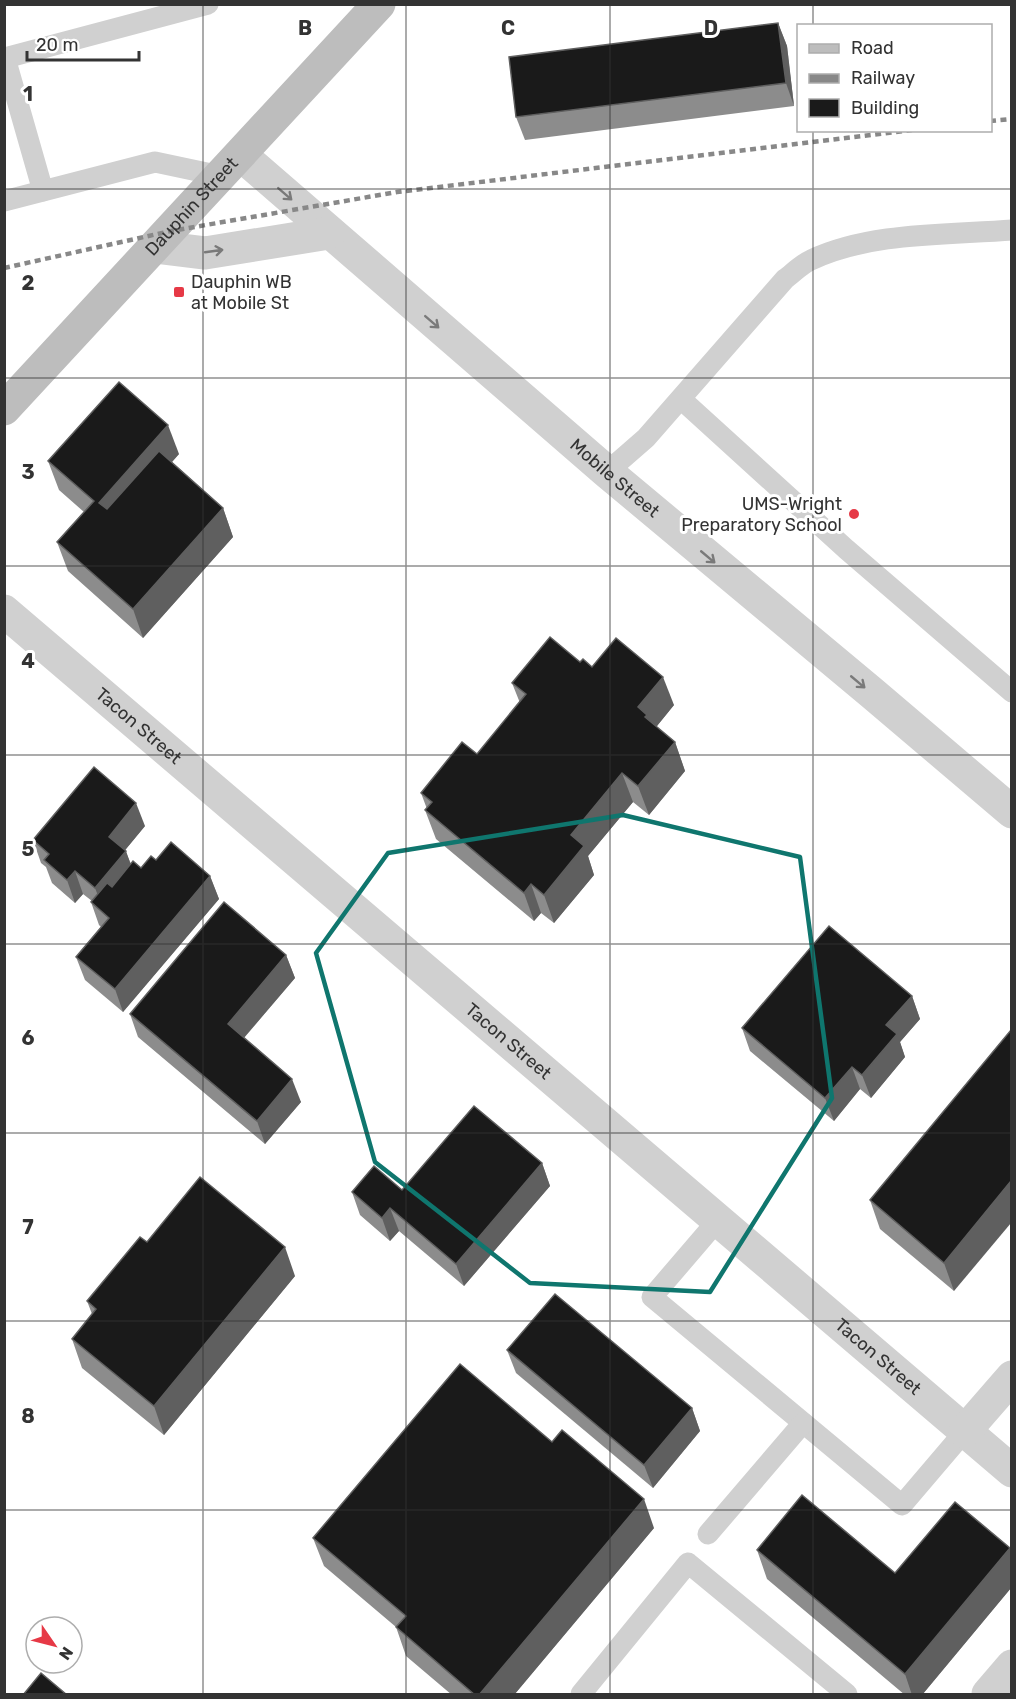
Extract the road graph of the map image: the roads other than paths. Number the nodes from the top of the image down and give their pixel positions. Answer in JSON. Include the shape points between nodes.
{"nodes":[{"id":1,"x":208,"y":4,"type":"edge"},
{"id":2,"x":379,"y":4,"type":"edge"},
{"id":3,"x":231,"y":166,"type":"junction"},
{"id":4,"x":43,"y":191,"type":"junction"},
{"id":5,"x":4,"y":201,"type":"edge"},
{"id":6,"x":1011,"y":230,"type":"edge"},
{"id":7,"x":329,"y":233,"type":"junction"},
{"id":8,"x":156,"y":247,"type":"junction"},
{"id":9,"x":681,"y":399,"type":"junction"},
{"id":10,"x":4,"y":409,"type":"edge"},
{"id":11,"x":607,"y":472,"type":"junction"},
{"id":12,"x":4,"y":611,"type":"edge"},
{"id":13,"x":1011,"y":692,"type":"edge"},
{"id":14,"x":1011,"y":813,"type":"edge"},
{"id":15,"x":718,"y":1220,"type":"junction"},
{"id":16,"x":1011,"y":1377,"type":"edge"},
{"id":17,"x":803,"y":1423,"type":"junction"},
{"id":18,"x":965,"y":1431,"type":"junction"},
{"id":19,"x":1011,"y":1471,"type":"edge"},
{"id":20,"x":708,"y":1534,"type":"dead end"},
{"id":21,"x":1011,"y":1666,"type":"edge"},
{"id":22,"x":581,"y":1695,"type":"edge"},
{"id":23,"x":847,"y":1695,"type":"edge"},
{"id":24,"x":988,"y":1695,"type":"edge"}],
"edges":[{"from":1,"to":4,"type":"lane","via":[[5,57]]},
{"from":2,"to":3,"type":"main road","name":"Dauphin Street"},
{"from":3,"to":4,"type":"lane","via":[[155,162]]},
{"from":3,"to":7,"type":"street","name":"Mobile Street","one_way":true},
{"from":3,"to":8,"type":"main road","name":"Dauphin Street"},
{"from":4,"to":5,"type":"lane"},
{"from":6,"to":9,"type":"lane","via":[[890,239],[850,246],[809,261],[785,279]]},
{"from":8,"to":7,"type":"street","one_way":true,"via":[[205,253]]},
{"from":7,"to":11,"type":"street","name":"Mobile Street","one_way":true},
{"from":8,"to":10,"type":"main road","name":"Dauphin Street"},
{"from":9,"to":11,"type":"lane","via":[[646,438]]},
{"from":9,"to":13,"type":"lane"},
{"from":11,"to":14,"type":"street","name":"Mobile Street","one_way":true},
{"from":12,"to":15,"type":"street","name":"Tacon Street"},
{"from":15,"to":17,"type":"lane","via":[[651,1297]]},
{"from":15,"to":18,"type":"street","name":"Tacon Street"},
{"from":16,"to":18,"type":"street"},
{"from":17,"to":18,"type":"lane","via":[[902,1505]]},
{"from":17,"to":20,"type":"lane"},
{"from":18,"to":19,"type":"street","name":"Tacon Street"},
{"from":21,"to":24,"type":"street"},
{"from":22,"to":23,"type":"lane","via":[[688,1563]]}]}
